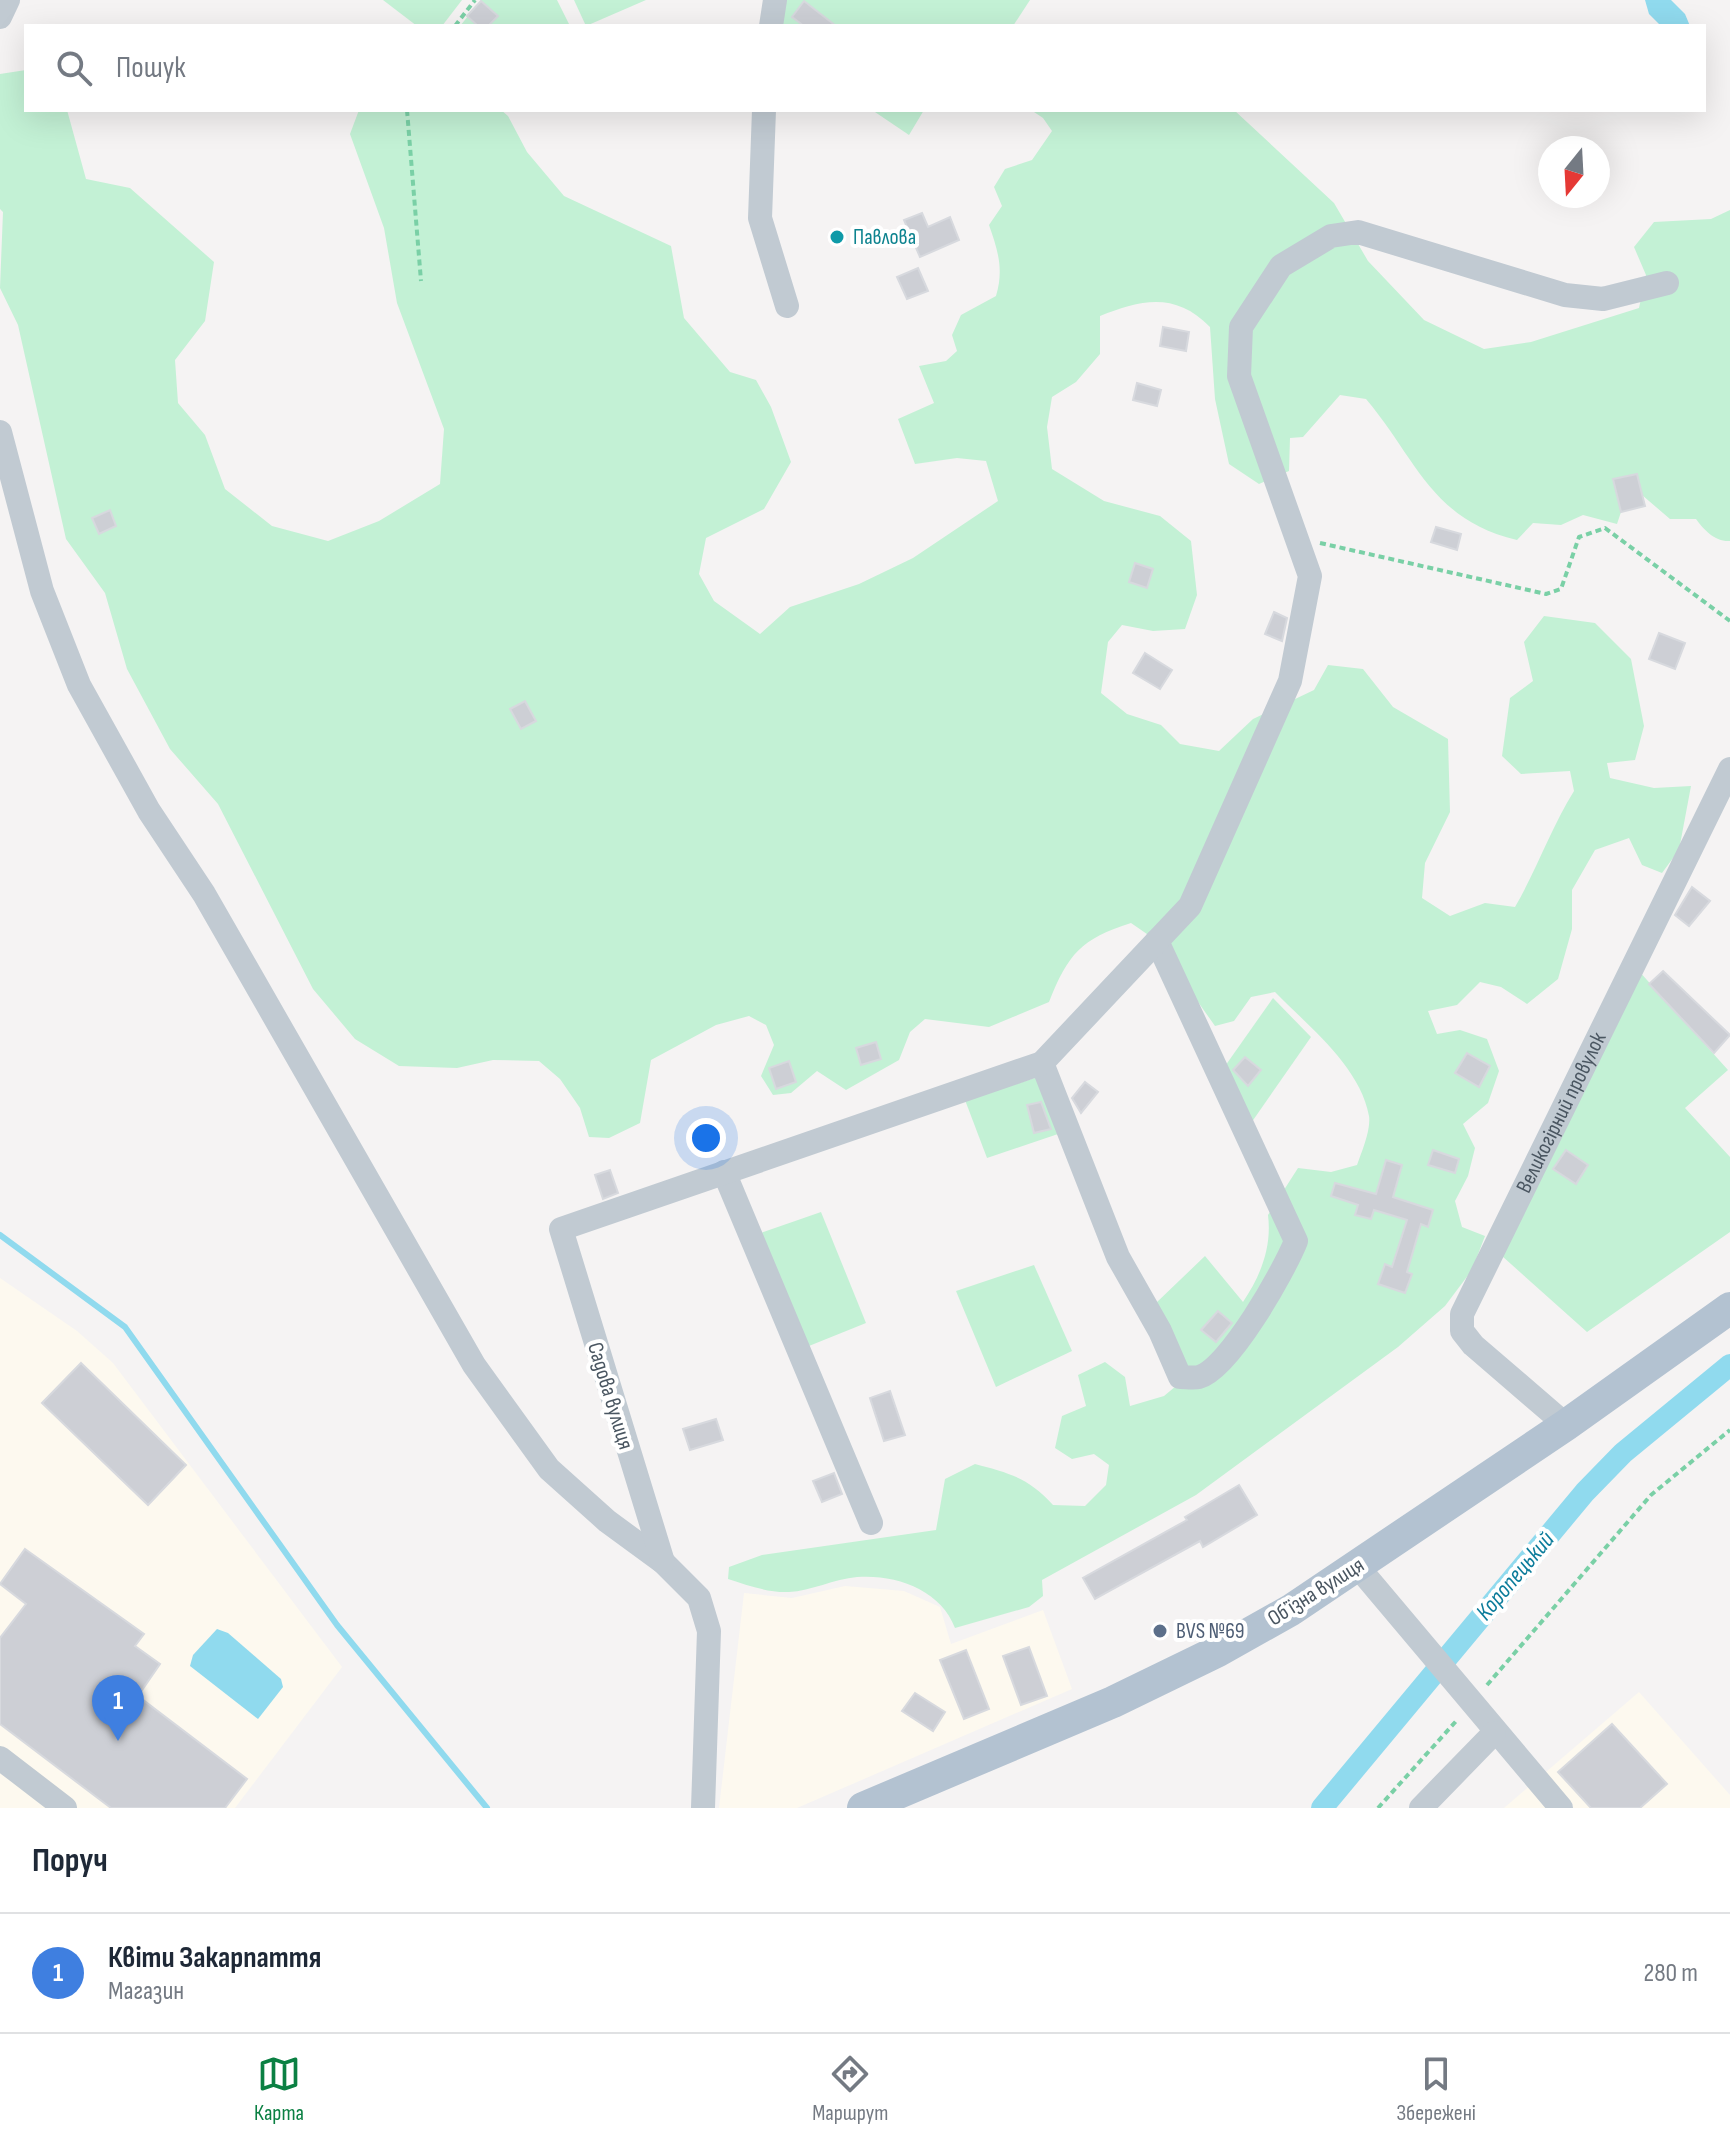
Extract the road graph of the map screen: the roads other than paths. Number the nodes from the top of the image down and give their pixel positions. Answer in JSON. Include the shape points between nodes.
{"nodes":[{"id":1,"x":8,"y":0,"type":"edge"},
{"id":2,"x":775,"y":0,"type":"edge"},
{"id":3,"x":0,"y":17,"type":"edge"},
{"id":4,"x":771,"y":24,"type":"edge"},
{"id":5,"x":764,"y":112,"type":"edge"},
{"id":6,"x":1667,"y":283,"type":"dead end"},
{"id":7,"x":787,"y":306,"type":"dead end"},
{"id":8,"x":0,"y":432,"type":"edge"},
{"id":9,"x":1730,"y":769,"type":"edge"},
{"id":10,"x":1157,"y":941,"type":"junction"},
{"id":11,"x":1042,"y":1063,"type":"junction"},
{"id":12,"x":724,"y":1172,"type":"junction"},
{"id":13,"x":1730,"y":1308,"type":"edge"},
{"id":14,"x":1566,"y":1425,"type":"junction"},
{"id":15,"x":871,"y":1523,"type":"dead end"},
{"id":16,"x":663,"y":1562,"type":"junction"},
{"id":17,"x":1358,"y":1567,"type":"junction"},
{"id":18,"x":1494,"y":1733,"type":"junction"},
{"id":19,"x":0,"y":1758,"type":"edge"},
{"id":20,"x":65,"y":1808,"type":"edge"},
{"id":21,"x":703,"y":1808,"type":"edge"},
{"id":22,"x":863,"y":1808,"type":"edge"},
{"id":23,"x":1421,"y":1808,"type":"edge"},
{"id":24,"x":1561,"y":1808,"type":"edge"}],
"edges":[{"from":1,"to":3,"type":"street"},
{"from":2,"to":4,"type":"street"},
{"from":5,"to":7,"type":"street","via":[[760,218]]},
{"from":6,"to":10,"type":"street","via":[[1603,299],[1565,295],[1358,232],[1331,236],[1281,266],[1241,327],[1239,376],[1310,576],[1290,681],[1190,906]]},
{"from":8,"to":16,"type":"street","via":[[47,604],[79,685],[474,1365],[549,1469]]},
{"from":9,"to":14,"type":"street","name":"Великогірний провулок","via":[[1462,1314],[1462,1331],[1473,1345]]},
{"from":10,"to":11,"type":"street"},
{"from":10,"to":11,"type":"street","via":[[1296,1241],[1285,1269],[1232,1349],[1201,1377],[1180,1377],[1174,1368],[1160,1331],[1118,1257]]},
{"from":11,"to":12,"type":"street"},
{"from":12,"to":15,"type":"street"},
{"from":12,"to":16,"type":"street","name":"Садова вулиця","via":[[561,1229]]},
{"from":13,"to":14,"type":"main road","name":"Обʼїзна вулиця"},
{"from":14,"to":17,"type":"main road","name":"Обʼїзна вулиця"},
{"from":16,"to":21,"type":"street","via":[[699,1598],[709,1631]]},
{"from":17,"to":18,"type":"street"},
{"from":17,"to":22,"type":"main road","name":"Обʼїзна вулиця","via":[[1205,1658],[1002,1752]]},
{"from":18,"to":23,"type":"street"},
{"from":18,"to":24,"type":"street"},
{"from":19,"to":20,"type":"street"}]}
